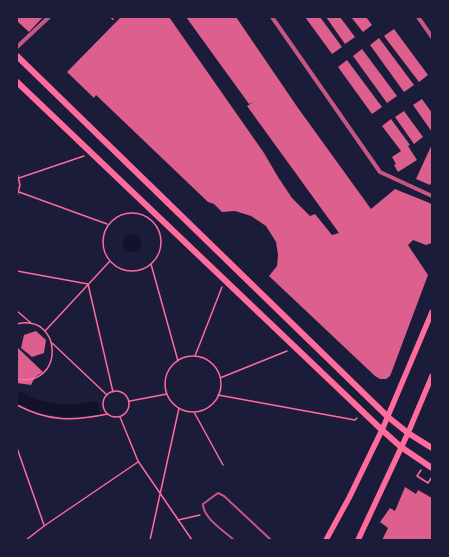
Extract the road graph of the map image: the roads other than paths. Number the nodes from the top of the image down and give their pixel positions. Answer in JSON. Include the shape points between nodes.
{"nodes":[{"id":1,"x":49,"y":17,"type":"edge"},
{"id":2,"x":272,"y":17,"type":"edge"},
{"id":3,"x":418,"y":17,"type":"edge"},
{"id":4,"x":432,"y":37,"type":"edge"},
{"id":5,"x":17,"y":47,"type":"edge"},
{"id":6,"x":17,"y":56,"type":"edge"},
{"id":7,"x":17,"y":82,"type":"edge"},
{"id":8,"x":432,"y":196,"type":"edge"},
{"id":9,"x":432,"y":312,"type":"edge"},
{"id":10,"x":432,"y":376,"type":"edge"},
{"id":11,"x":388,"y":417,"type":"junction"},
{"id":12,"x":382,"y":430,"type":"junction"},
{"id":13,"x":408,"y":433,"type":"junction"},
{"id":14,"x":401,"y":447,"type":"junction"},
{"id":15,"x":432,"y":448,"type":"edge"},
{"id":16,"x":432,"y":468,"type":"edge"},
{"id":17,"x":234,"y":540,"type":"edge"},
{"id":18,"x":271,"y":540,"type":"edge"},
{"id":19,"x":326,"y":540,"type":"edge"},
{"id":20,"x":358,"y":540,"type":"edge"}],
"edges":[{"from":1,"to":5,"type":"street"},
{"from":2,"to":8,"type":"street","via":[[380,172]]},
{"from":3,"to":4,"type":"street"},
{"from":6,"to":11,"type":"main road"},
{"from":7,"to":12,"type":"main road"},
{"from":9,"to":11,"type":"main road"},
{"from":10,"to":13,"type":"main road"},
{"from":11,"to":12,"type":"main road"},
{"from":11,"to":13,"type":"main road"},
{"from":12,"to":14,"type":"main road"},
{"from":12,"to":19,"type":"main road"},
{"from":13,"to":14,"type":"main road"},
{"from":13,"to":15,"type":"main road"},
{"from":14,"to":16,"type":"main road"},
{"from":14,"to":20,"type":"main road"},
{"from":17,"to":18,"type":"lane","via":[[203,510],[203,504],[218,493]]}]}
